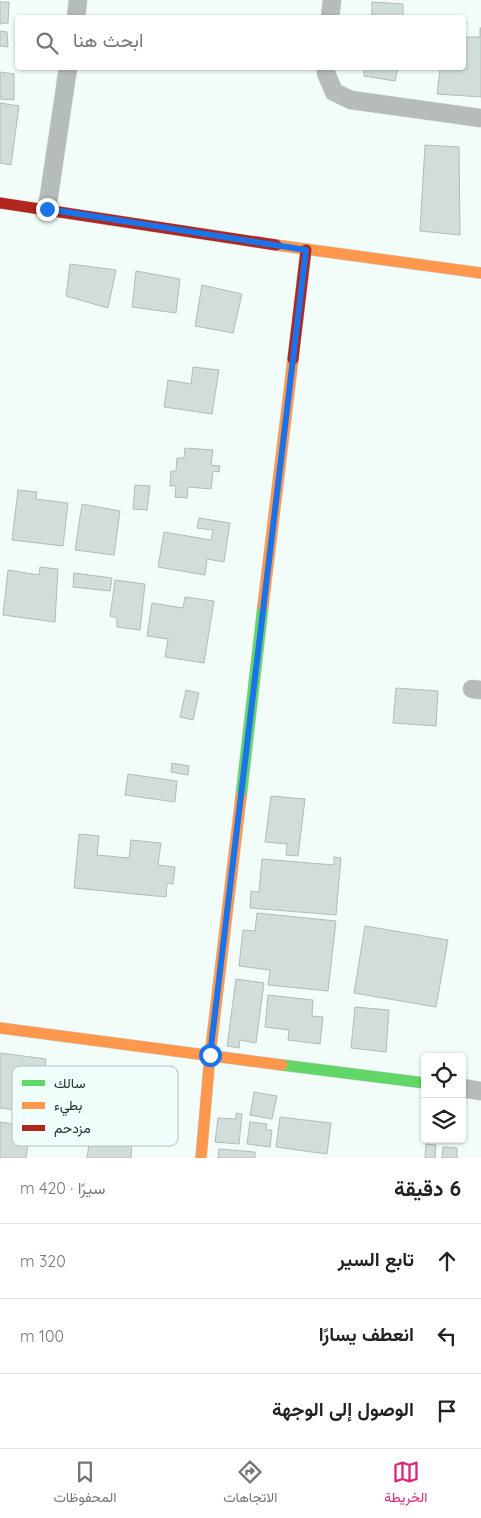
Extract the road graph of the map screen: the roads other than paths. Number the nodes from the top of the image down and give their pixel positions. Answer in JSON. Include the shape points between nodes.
{"nodes":[{"id":1,"x":78,"y":0,"type":"edge"},
{"id":2,"x":332,"y":0,"type":"edge"},
{"id":3,"x":76,"y":15,"type":"edge"},
{"id":4,"x":330,"y":15,"type":"edge"},
{"id":5,"x":68,"y":70,"type":"edge"},
{"id":6,"x":326,"y":70,"type":"edge"},
{"id":7,"x":481,"y":118,"type":"edge"},
{"id":8,"x":0,"y":203,"type":"edge"},
{"id":9,"x":47,"y":209,"type":"junction"},
{"id":10,"x":306,"y":250,"type":"junction"},
{"id":11,"x":481,"y":272,"type":"edge"},
{"id":12,"x":0,"y":1028,"type":"edge"},
{"id":13,"x":210,"y":1055,"type":"junction"},
{"id":14,"x":421,"y":1083,"type":"edge"},
{"id":15,"x":466,"y":1089,"type":"edge"},
{"id":16,"x":481,"y":1091,"type":"edge"},
{"id":17,"x":200,"y":1158,"type":"edge"}],
"edges":[{"from":1,"to":3,"type":"street"},
{"from":2,"to":4,"type":"street"},
{"from":5,"to":9,"type":"street"},
{"from":6,"to":7,"type":"street","via":[[334,92],[350,100]]},
{"from":8,"to":9,"type":"street"},
{"from":9,"to":10,"type":"street"},
{"from":10,"to":11,"type":"street"},
{"from":10,"to":13,"type":"street"},
{"from":12,"to":13,"type":"street"},
{"from":13,"to":14,"type":"street"},
{"from":13,"to":17,"type":"street"},
{"from":15,"to":16,"type":"street"}]}
